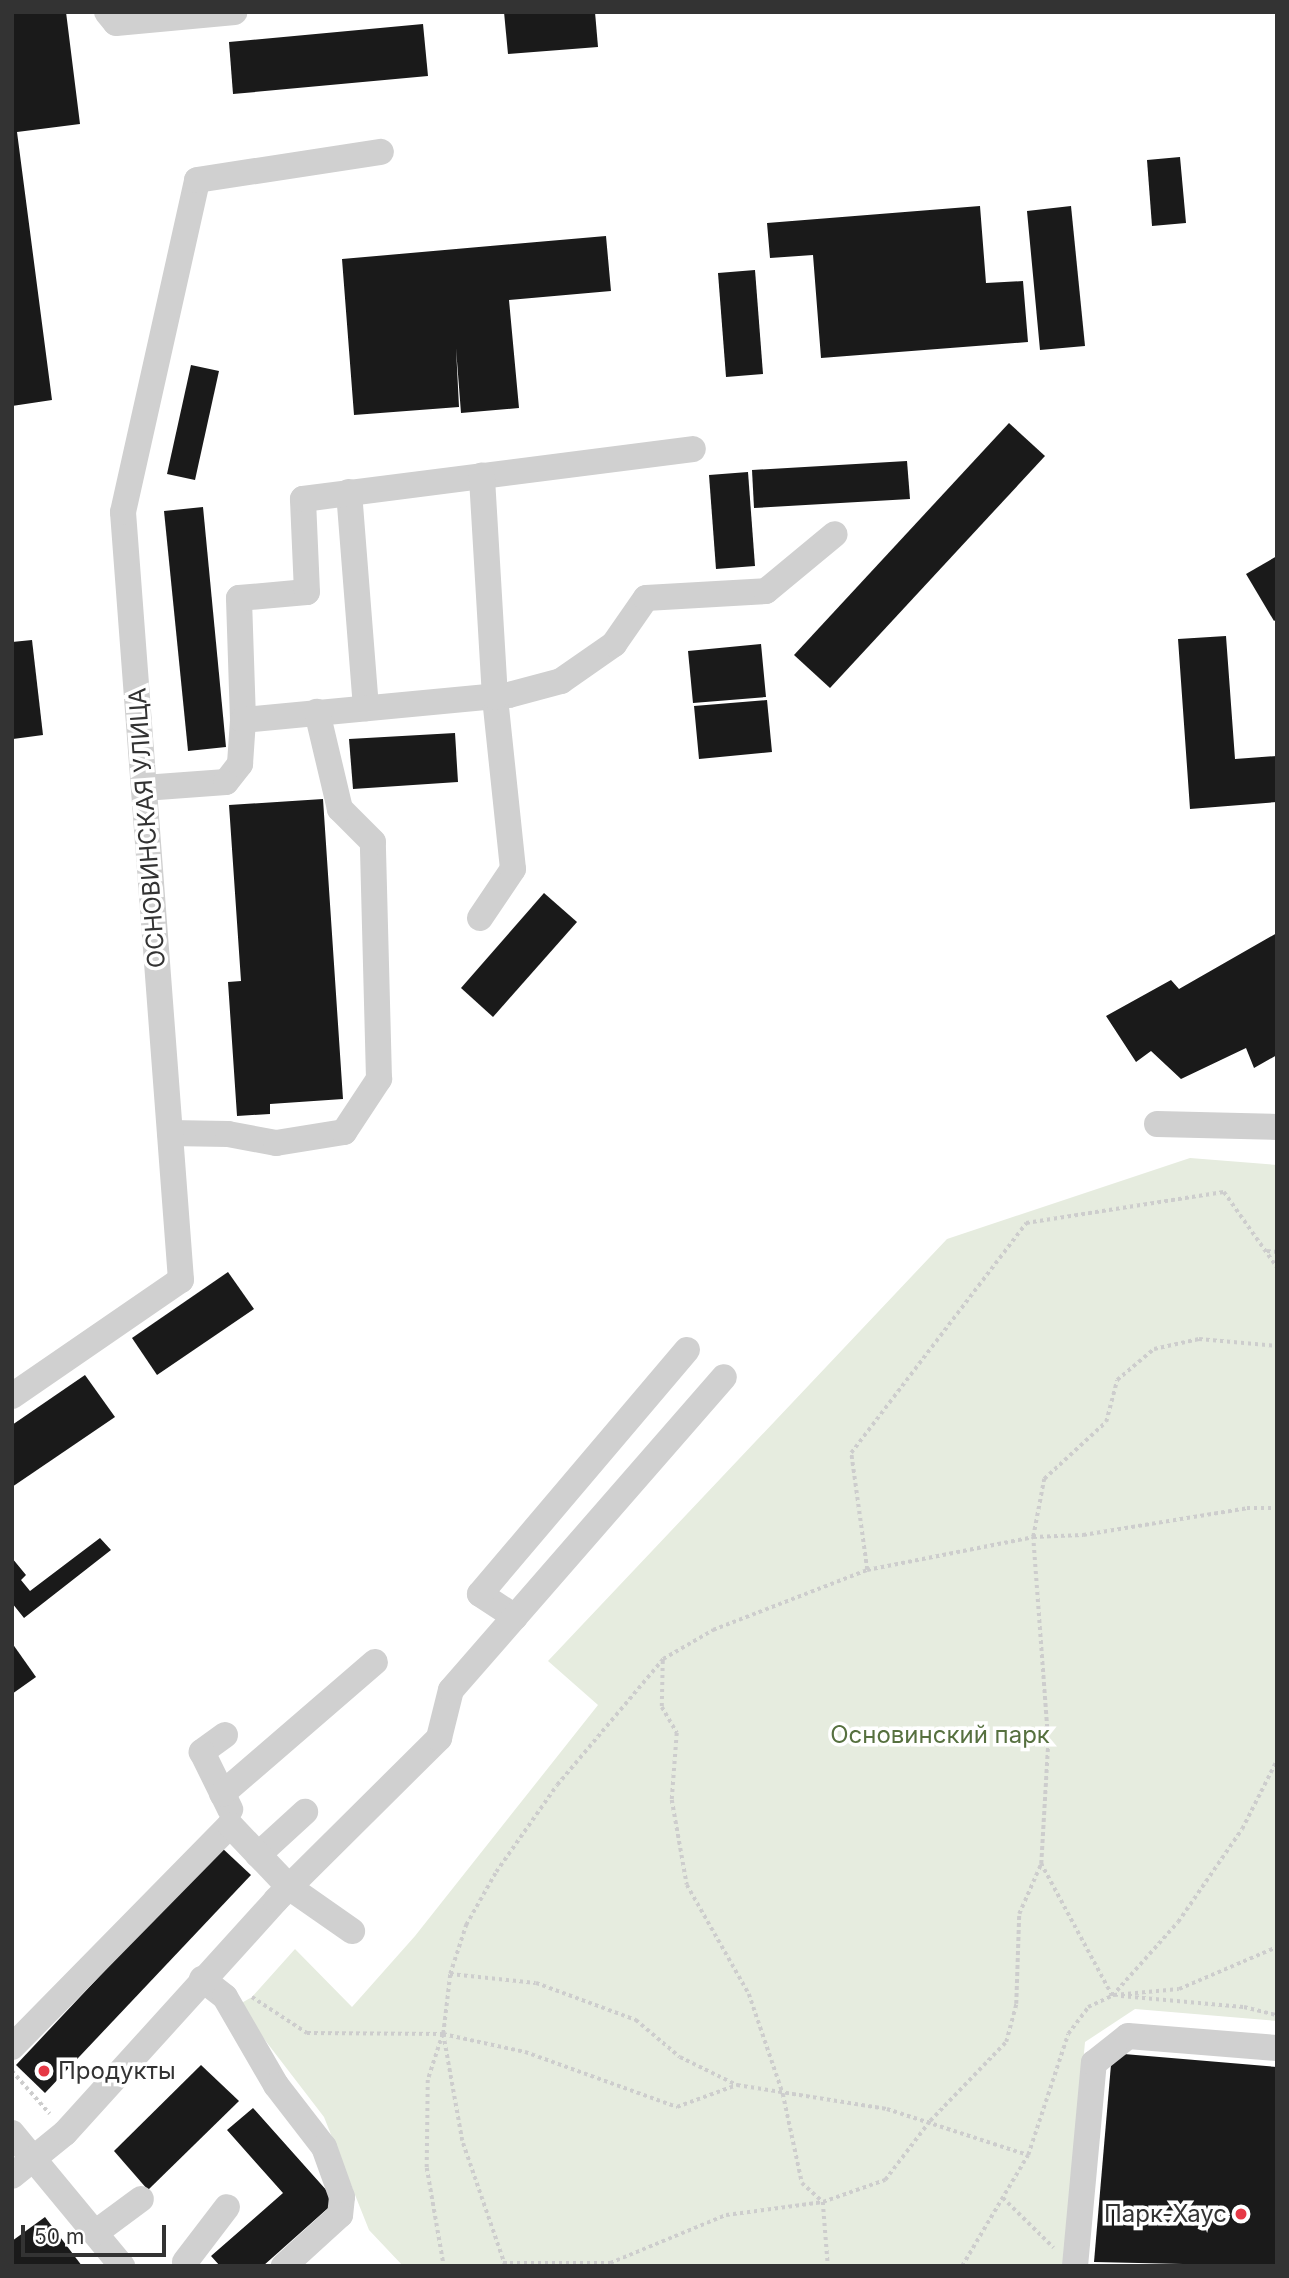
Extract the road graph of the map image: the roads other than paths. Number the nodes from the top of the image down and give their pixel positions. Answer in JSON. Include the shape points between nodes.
{"nodes":[{"id":1,"x":107,"y":12,"type":"edge"},
{"id":2,"x":234,"y":12,"type":"edge"},
{"id":3,"x":381,"y":152,"type":"dead end"},
{"id":4,"x":693,"y":449,"type":"dead end"},
{"id":5,"x":482,"y":475,"type":"junction"},
{"id":6,"x":349,"y":492,"type":"junction"},
{"id":7,"x":835,"y":534,"type":"dead end"},
{"id":8,"x":495,"y":697,"type":"junction"},
{"id":9,"x":366,"y":708,"type":"junction"},
{"id":10,"x":317,"y":712,"type":"junction"},
{"id":11,"x":243,"y":720,"type":"junction"},
{"id":12,"x":144,"y":788,"type":"junction"},
{"id":13,"x":480,"y":918,"type":"dead end"},
{"id":14,"x":1157,"y":1124,"type":"dead end"},
{"id":15,"x":1277,"y":1128,"type":"edge"},
{"id":16,"x":170,"y":1133,"type":"junction"},
{"id":17,"x":687,"y":1350,"type":"dead end"},
{"id":18,"x":724,"y":1377,"type":"dead end"},
{"id":19,"x":12,"y":1396,"type":"edge"},
{"id":20,"x":515,"y":1617,"type":"junction"},
{"id":21,"x":375,"y":1662,"type":"dead end"},
{"id":22,"x":225,"y":1735,"type":"dead end"},
{"id":23,"x":222,"y":1794,"type":"junction"},
{"id":24,"x":305,"y":1812,"type":"dead end"},
{"id":25,"x":230,"y":1825,"type":"junction"},
{"id":26,"x":258,"y":1855,"type":"junction"},
{"id":27,"x":282,"y":1894,"type":"junction"},
{"id":28,"x":352,"y":1931,"type":"dead end"},
{"id":29,"x":202,"y":1979,"type":"junction"},
{"id":30,"x":12,"y":2047,"type":"edge"},
{"id":31,"x":1277,"y":2048,"type":"edge"},
{"id":32,"x":12,"y":2133,"type":"edge"},
{"id":33,"x":35,"y":2160,"type":"junction"},
{"id":34,"x":12,"y":2176,"type":"edge"},
{"id":35,"x":141,"y":2199,"type":"dead end"},
{"id":36,"x":227,"y":2207,"type":"dead end"},
{"id":37,"x":95,"y":2234,"type":"junction"},
{"id":38,"x":1067,"y":2260,"type":"edge"},
{"id":39,"x":184,"y":2264,"type":"edge"},
{"id":40,"x":121,"y":2266,"type":"edge"},
{"id":41,"x":284,"y":2266,"type":"edge"}],
"edges":[{"from":1,"to":2,"type":"street","via":[[116,23]]},
{"from":3,"to":12,"type":"street","name":"ОСНОВИНСКАЯ УЛИЦА","via":[[197,180],[123,512]]},
{"from":4,"to":5,"type":"street"},
{"from":5,"to":6,"type":"street"},
{"from":5,"to":8,"type":"street"},
{"from":6,"to":9,"type":"street"},
{"from":6,"to":11,"type":"street","via":[[303,499],[307,592],[239,598]]},
{"from":7,"to":8,"type":"street","via":[[766,591],[646,598],[614,644],[561,681]]},
{"from":8,"to":9,"type":"street"},
{"from":8,"to":13,"type":"street","via":[[513,869]]},
{"from":9,"to":10,"type":"street"},
{"from":10,"to":11,"type":"street"},
{"from":10,"to":16,"type":"street","via":[[340,809],[373,842],[379,1079],[344,1132],[276,1143],[228,1134]]},
{"from":11,"to":12,"type":"street","via":[[240,764],[226,782]]},
{"from":12,"to":16,"type":"street","name":"ОСНОВИНСКАЯ УЛИЦА"},
{"from":14,"to":15,"type":"street"},
{"from":16,"to":19,"type":"street","name":"ОСНОВИНСКАЯ УЛИЦА","via":[[181,1280]]},
{"from":17,"to":20,"type":"street","via":[[481,1594]]},
{"from":18,"to":20,"type":"street"},
{"from":20,"to":27,"type":"street","via":[[452,1690],[439,1738]]},
{"from":21,"to":23,"type":"street"},
{"from":22,"to":23,"type":"street","via":[[202,1752]]},
{"from":23,"to":25,"type":"street","via":[[231,1811]]},
{"from":24,"to":26,"type":"street"},
{"from":25,"to":26,"type":"street"},
{"from":25,"to":30,"type":"street"},
{"from":26,"to":27,"type":"street"},
{"from":27,"to":28,"type":"street"},
{"from":27,"to":29,"type":"street"},
{"from":29,"to":33,"type":"street","via":[[65,2133]]},
{"from":29,"to":41,"type":"street","via":[[225,1997],[276,2085],[324,2147],[342,2197],[340,2215]]},
{"from":31,"to":38,"type":"street","via":[[1128,2036],[1094,2063]]},
{"from":32,"to":33,"type":"street"},
{"from":33,"to":34,"type":"street"},
{"from":33,"to":37,"type":"street"},
{"from":35,"to":37,"type":"street"},
{"from":36,"to":39,"type":"street"},
{"from":37,"to":40,"type":"street"}]}
